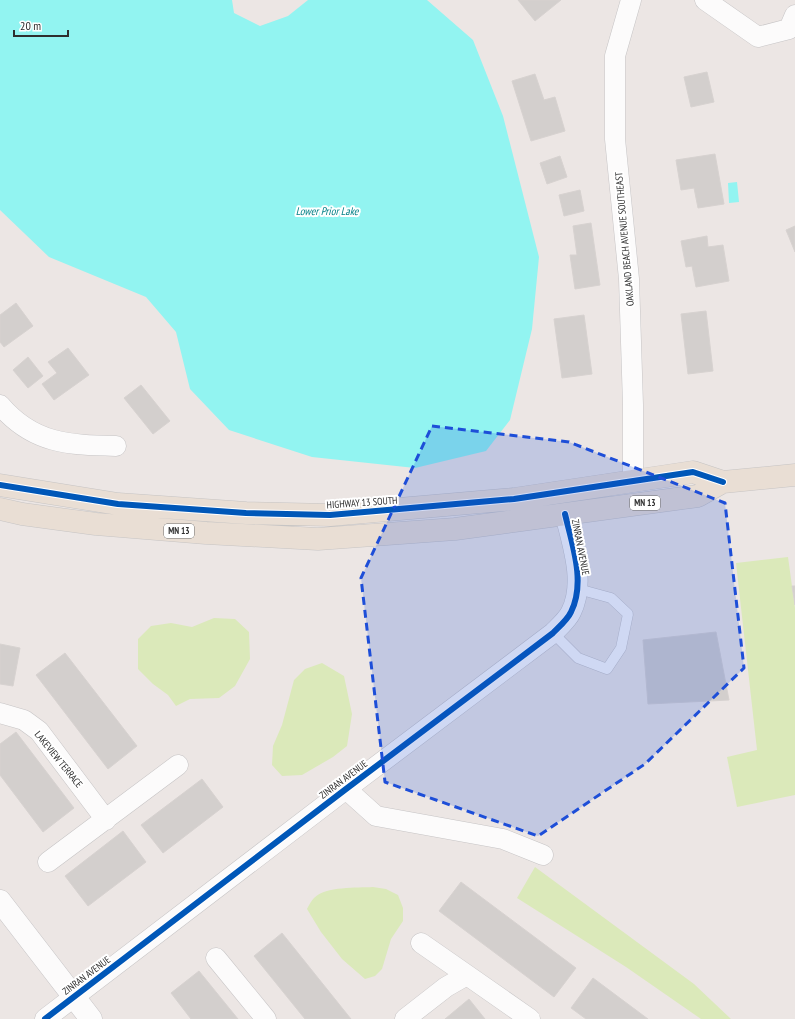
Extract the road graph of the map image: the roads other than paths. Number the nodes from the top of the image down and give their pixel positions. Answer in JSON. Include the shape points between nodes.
{"nodes":[{"id":1,"x":631,"y":0,"type":"edge"},
{"id":2,"x":705,"y":0,"type":"edge"},
{"id":3,"x":795,"y":15,"type":"edge"},
{"id":4,"x":0,"y":405,"type":"edge"},
{"id":5,"x":116,"y":446,"type":"dead end"},
{"id":6,"x":795,"y":475,"type":"edge"},
{"id":7,"x":633,"y":481,"type":"junction"},
{"id":8,"x":722,"y":482,"type":"junction"},
{"id":9,"x":0,"y":485,"type":"edge"},
{"id":10,"x":0,"y":509,"type":"edge"},
{"id":11,"x":565,"y":514,"type":"junction"},
{"id":12,"x":578,"y":589,"type":"junction"},
{"id":13,"x":553,"y":633,"type":"junction"},
{"id":14,"x":0,"y":713,"type":"edge"},
{"id":15,"x":178,"y":766,"type":"dead end"},
{"id":16,"x":346,"y":789,"type":"junction"},
{"id":17,"x":106,"y":820,"type":"junction"},
{"id":18,"x":543,"y":855,"type":"dead end"},
{"id":19,"x":48,"y":862,"type":"dead end"},
{"id":20,"x":0,"y":901,"type":"edge"},
{"id":21,"x":421,"y":943,"type":"dead end"},
{"id":22,"x":216,"y":958,"type":"dead end"},
{"id":23,"x":467,"y":975,"type":"junction"},
{"id":24,"x":73,"y":997,"type":"junction"},
{"id":25,"x":45,"y":1019,"type":"edge"},
{"id":26,"x":91,"y":1019,"type":"edge"},
{"id":27,"x":266,"y":1019,"type":"edge"},
{"id":28,"x":406,"y":1019,"type":"edge"},
{"id":29,"x":530,"y":1019,"type":"edge"}],
"edges":[{"from":1,"to":7,"type":"street","name":"OAKLAND BEACH AVENUE SOUTHEAST","via":[[615,56],[615,139],[629,279]]},
{"from":2,"to":3,"type":"street","via":[[758,37],[789,29]]},
{"from":4,"to":5,"type":"street","via":[[8,415],[32,433],[62,443]]},
{"from":6,"to":8,"type":"main road","name":"HIGHWAY 13 SOUTH","number":"MN 13"},
{"from":7,"to":8,"type":"main road","name":"HIGHWAY 13 SOUTH","number":"MN 13","via":[[693,472]]},
{"from":7,"to":9,"type":"main road","name":"HIGHWAY 13 SOUTH","number":"MN 13","via":[[514,499],[330,515],[246,513],[118,504]]},
{"from":8,"to":11,"type":"main road","name":"HIGHWAY 13 SOUTH","number":"MN 13","via":[[698,496]]},
{"from":10,"to":11,"type":"main road","name":"HIGHWAY 13 SOUTH","number":"MN 13","via":[[96,524],[318,539],[455,529]]},
{"from":11,"to":12,"type":"street","name":"ZINRAN AVENUE","via":[[577,570]]},
{"from":12,"to":13,"type":"street","name":"ZINRAN AVENUE","via":[[571,612]]},
{"from":12,"to":13,"type":"lane","via":[[611,598],[628,614],[621,648],[607,669],[578,658]]},
{"from":13,"to":16,"type":"street","name":"ZINRAN AVENUE"},
{"from":14,"to":17,"type":"street","name":"LAKEVIEW TERRACE","via":[[24,720],[39,731]]},
{"from":15,"to":17,"type":"street"},
{"from":16,"to":18,"type":"street","via":[[376,816],[504,839]]},
{"from":16,"to":24,"type":"street","name":"ZINRAN AVENUE"},
{"from":17,"to":19,"type":"street"},
{"from":20,"to":24,"type":"street"},
{"from":21,"to":23,"type":"street"},
{"from":22,"to":27,"type":"street"},
{"from":23,"to":28,"type":"street","via":[[446,987]]},
{"from":23,"to":29,"type":"street"},
{"from":24,"to":25,"type":"street","name":"ZINRAN AVENUE"},
{"from":24,"to":26,"type":"street"}]}
